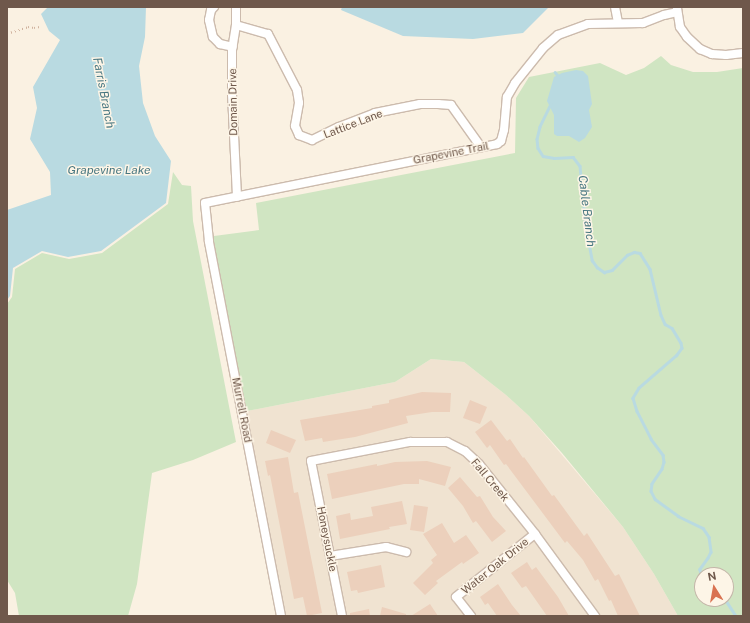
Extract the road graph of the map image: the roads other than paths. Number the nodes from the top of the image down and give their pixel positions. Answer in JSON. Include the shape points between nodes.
{"nodes":[{"id":1,"x":214,"y":7,"type":"edge"},
{"id":2,"x":236,"y":7,"type":"edge"},
{"id":3,"x":615,"y":7,"type":"edge"},
{"id":4,"x":677,"y":9,"type":"edge"},
{"id":5,"x":618,"y":23,"type":"junction"},
{"id":6,"x":236,"y":25,"type":"junction"},
{"id":7,"x":233,"y":47,"type":"junction"},
{"id":8,"x":743,"y":54,"type":"edge"},
{"id":9,"x":481,"y":147,"type":"junction"},
{"id":10,"x":237,"y":197,"type":"junction"},
{"id":11,"x":205,"y":203,"type":"joint"},
{"id":12,"x":311,"y":461,"type":"joint"},
{"id":13,"x":535,"y":534,"type":"junction"},
{"id":14,"x":406,"y":552,"type":"dead end"},
{"id":15,"x":330,"y":556,"type":"junction"},
{"id":16,"x":281,"y":616,"type":"edge"},
{"id":17,"x":342,"y":616,"type":"edge"},
{"id":18,"x":471,"y":616,"type":"edge"},
{"id":19,"x":595,"y":616,"type":"edge"}],
"edges":[{"from":1,"to":7,"type":"street","via":[[209,20],[213,37],[220,44]]},
{"from":2,"to":6,"type":"street","name":"Domain Drive"},
{"from":3,"to":5,"type":"street"},
{"from":4,"to":5,"type":"street","name":"Grapevine Trail","via":[[643,23]]},
{"from":4,"to":8,"type":"street","name":"Grapevine Trail","via":[[680,27],[700,49],[712,54]]},
{"from":5,"to":9,"type":"street","name":"Grapevine Trail","via":[[576,27],[558,35],[543,48],[507,97],[501,140],[497,144]]},
{"from":6,"to":7,"type":"street","name":"Domain Drive"},
{"from":6,"to":9,"type":"street","name":"Lattice Lane","via":[[268,34],[297,90],[299,104],[295,126],[299,136],[312,140],[375,113],[420,104],[438,104],[451,105]]},
{"from":7,"to":10,"type":"street","name":"Domain Drive","via":[[232,116]]},
{"from":9,"to":10,"type":"street","name":"Grapevine Trail"},
{"from":10,"to":11,"type":"street","name":"Grapevine Trail"},
{"from":11,"to":16,"type":"street","name":"Murrell Road","via":[[209,241]]},
{"from":12,"to":13,"type":"street","name":"Fall Creek","via":[[410,442],[447,442],[465,451],[479,464]]},
{"from":12,"to":15,"type":"street","name":"Honeysuckle"},
{"from":13,"to":18,"type":"street","name":"Water Oak Drive","via":[[456,597]]},
{"from":13,"to":19,"type":"street","name":"Fall Creek"},
{"from":14,"to":15,"type":"street","via":[[386,547]]},
{"from":15,"to":17,"type":"street","name":"Honeysuckle"}]}
